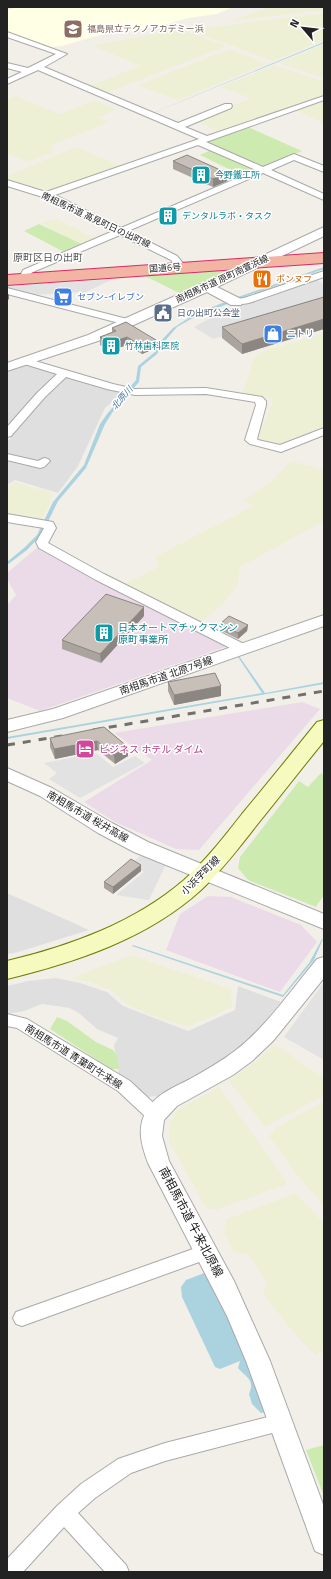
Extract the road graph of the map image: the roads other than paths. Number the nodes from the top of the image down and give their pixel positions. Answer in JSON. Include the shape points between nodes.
{"nodes":[{"id":1,"x":7,"y":34,"type":"edge"},
{"id":2,"x":7,"y":66,"type":"edge"},
{"id":3,"x":38,"y":67,"type":"junction"},
{"id":4,"x":29,"y":71,"type":"junction"},
{"id":5,"x":7,"y":82,"type":"edge"},
{"id":6,"x":323,"y":98,"type":"edge"},
{"id":7,"x":228,"y":106,"type":"dead end"},
{"id":8,"x":178,"y":126,"type":"junction"},
{"id":9,"x":203,"y":140,"type":"junction"},
{"id":10,"x":324,"y":169,"type":"edge"},
{"id":11,"x":263,"y":170,"type":"junction"},
{"id":12,"x":10,"y":186,"type":"edge"},
{"id":13,"x":47,"y":195,"type":"junction"},
{"id":14,"x":324,"y":197,"type":"edge"},
{"id":15,"x":122,"y":231,"type":"junction"},
{"id":16,"x":324,"y":231,"type":"edge"},
{"id":17,"x":324,"y":258,"type":"edge"},
{"id":18,"x":259,"y":262,"type":"junction"},
{"id":19,"x":181,"y":266,"type":"junction"},
{"id":20,"x":324,"y":274,"type":"edge"},
{"id":21,"x":24,"y":278,"type":"junction"},
{"id":22,"x":7,"y":280,"type":"edge"},
{"id":23,"x":207,"y":287,"type":"junction"},
{"id":24,"x":7,"y":291,"type":"edge"},
{"id":25,"x":232,"y":300,"type":"joint"},
{"id":26,"x":127,"y":322,"type":"junction"},
{"id":27,"x":25,"y":361,"type":"junction"},
{"id":28,"x":7,"y":367,"type":"edge"},
{"id":29,"x":64,"y":373,"type":"junction"},
{"id":30,"x":324,"y":431,"type":"edge"},
{"id":31,"x":7,"y":434,"type":"edge"},
{"id":32,"x":7,"y":457,"type":"edge"},
{"id":33,"x":44,"y":461,"type":"dead end"},
{"id":34,"x":7,"y":518,"type":"edge"},
{"id":35,"x":324,"y":620,"type":"edge"},
{"id":36,"x":241,"y":648,"type":"junction"},
{"id":37,"x":7,"y":726,"type":"edge"},
{"id":38,"x":324,"y":726,"type":"edge"},
{"id":39,"x":7,"y":774,"type":"edge"},
{"id":40,"x":204,"y":873,"type":"junction"},
{"id":41,"x":324,"y":922,"type":"edge"},
{"id":42,"x":324,"y":964,"type":"edge"},
{"id":43,"x":7,"y":970,"type":"edge"},
{"id":44,"x":7,"y":1020,"type":"edge"},
{"id":45,"x":155,"y":1115,"type":"junction"},
{"id":46,"x":207,"y":1252,"type":"junction"},
{"id":47,"x":22,"y":1318,"type":"dead end"},
{"id":48,"x":280,"y":1424,"type":"junction"},
{"id":49,"x":64,"y":1513,"type":"junction"},
{"id":50,"x":324,"y":1542,"type":"edge"},
{"id":51,"x":9,"y":1572,"type":"edge"},
{"id":52,"x":119,"y":1572,"type":"edge"}],
"edges":[{"from":1,"to":3,"type":"street","via":[[63,52]]},
{"from":2,"to":4,"type":"street"},
{"from":3,"to":4,"type":"street"},
{"from":3,"to":8,"type":"street"},
{"from":4,"to":5,"type":"street"},
{"from":6,"to":9,"type":"street"},
{"from":7,"to":8,"type":"street"},
{"from":8,"to":9,"type":"street"},
{"from":9,"to":11,"type":"street"},
{"from":9,"to":13,"type":"street"},
{"from":10,"to":11,"type":"street","via":[[294,157]]},
{"from":11,"to":14,"type":"street"},
{"from":11,"to":15,"type":"street"},
{"from":12,"to":13,"type":"street","name":"南相馬市道 高見町日の出町線"},
{"from":13,"to":15,"type":"street","name":"南相馬市道 高見町日の出町線"},
{"from":15,"to":19,"type":"street","name":"南相馬市道 高見町日の出町線","via":[[174,258]]},
{"from":15,"to":21,"type":"street","via":[[30,270]]},
{"from":16,"to":18,"type":"street","name":"南相馬市道 原町南萱浜線"},
{"from":17,"to":18,"type":"highway","name":"国道6号"},
{"from":18,"to":19,"type":"highway","name":"国道6号"},
{"from":18,"to":23,"type":"street","name":"南相馬市道 原町南萱浜線"},
{"from":19,"to":21,"type":"highway","name":"国道6号"},
{"from":20,"to":25,"type":"street","via":[[245,301]]},
{"from":21,"to":22,"type":"highway","name":"国道6号"},
{"from":23,"to":25,"type":"street"},
{"from":23,"to":26,"type":"street","name":"南相馬市道 原町南萱浜線"},
{"from":24,"to":26,"type":"street"},
{"from":26,"to":27,"type":"street","name":"南相馬市道 原町南萱浜線","via":[[83,342]]},
{"from":27,"to":28,"type":"street","name":"南相馬市道 原町南萱浜線"},
{"from":27,"to":29,"type":"street"},
{"from":29,"to":30,"type":"street","via":[[135,392],[206,391],[258,399],[261,405],[251,440],[254,442],[281,448]]},
{"from":29,"to":31,"type":"street"},
{"from":32,"to":33,"type":"street","via":[[40,466]]},
{"from":34,"to":36,"type":"street","via":[[45,525],[50,528],[42,542],[43,545],[100,577]]},
{"from":35,"to":36,"type":"street","name":"南相馬市道 北原7号線"},
{"from":36,"to":37,"type":"street","name":"南相馬市道 北原7号線","via":[[57,714]]},
{"from":38,"to":40,"type":"main road","name":"小浜字町線"},
{"from":39,"to":40,"type":"street","name":"南相馬市道 桜井高線","via":[[51,794],[124,839]]},
{"from":40,"to":41,"type":"street","name":"南相馬市道 桜井高線"},
{"from":40,"to":43,"type":"main road","name":"小浜字町線","via":[[151,916],[102,942],[49,960]]},
{"from":42,"to":45,"type":"street","name":"南相馬市道 牛来北原線","via":[[266,1035],[245,1055],[226,1069],[169,1100]]},
{"from":44,"to":45,"type":"street","name":"南相馬市道 青葉町牛来線","via":[[21,1023],[124,1086]]},
{"from":45,"to":46,"type":"street","name":"南相馬市道 牛来北原線","via":[[150,1123],[151,1144]]},
{"from":46,"to":47,"type":"street"},
{"from":46,"to":48,"type":"street","name":"南相馬市道 牛来北原線","via":[[245,1330]]},
{"from":48,"to":49,"type":"street","via":[[165,1452],[125,1466],[88,1491]]},
{"from":48,"to":50,"type":"street","name":"南相馬市道 牛来北原線"},
{"from":49,"to":51,"type":"street"},
{"from":49,"to":52,"type":"street"}]}
